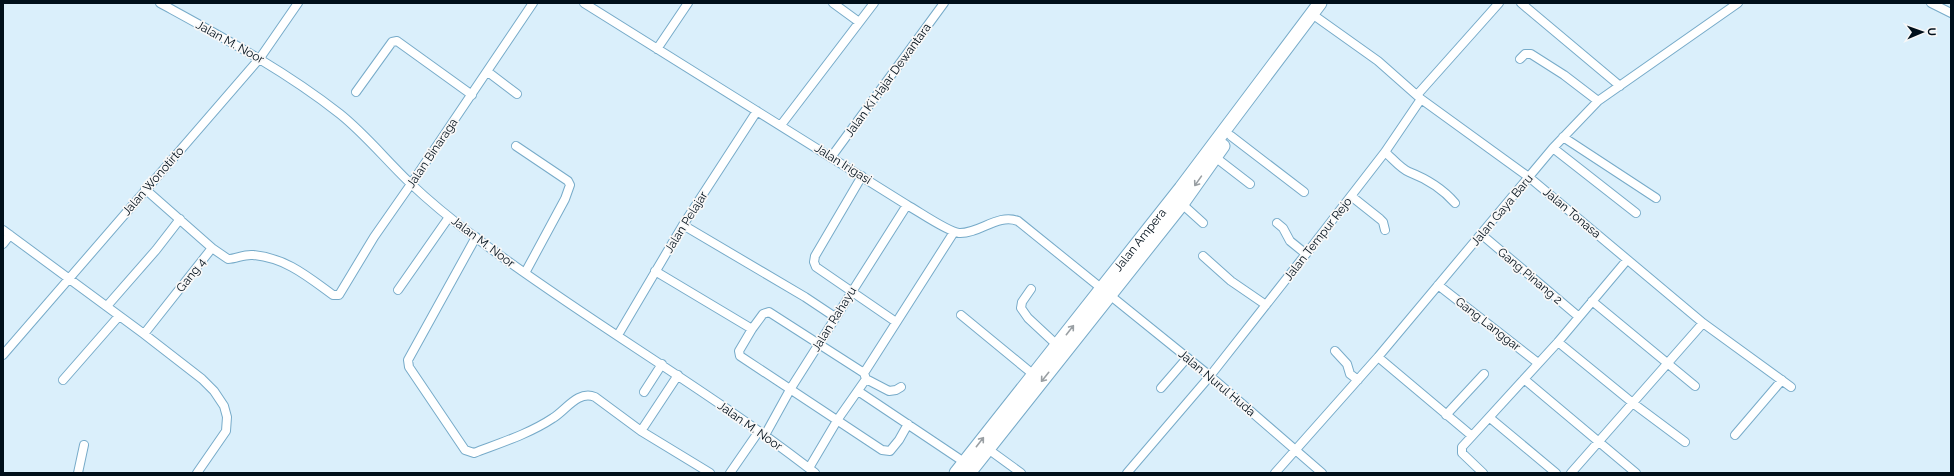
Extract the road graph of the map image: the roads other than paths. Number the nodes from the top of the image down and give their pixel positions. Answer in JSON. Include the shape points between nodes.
{"nodes":[{"id":1,"x":160,"y":3,"type":"edge"},
{"id":2,"x":298,"y":3,"type":"edge"},
{"id":3,"x":533,"y":3,"type":"edge"},
{"id":4,"x":584,"y":3,"type":"edge"},
{"id":5,"x":688,"y":3,"type":"edge"},
{"id":6,"x":833,"y":3,"type":"edge"},
{"id":7,"x":874,"y":3,"type":"edge"},
{"id":8,"x":944,"y":3,"type":"edge"},
{"id":9,"x":1499,"y":3,"type":"edge"},
{"id":10,"x":1521,"y":3,"type":"edge"},
{"id":11,"x":1931,"y":3,"type":"edge"},
{"id":12,"x":1734,"y":4,"type":"edge"},
{"id":13,"x":1321,"y":7,"type":"edge"},
{"id":14,"x":1951,"y":13,"type":"edge"},
{"id":15,"x":859,"y":22,"type":"junction"},
{"id":16,"x":657,"y":49,"type":"junction"},
{"id":17,"x":260,"y":58,"type":"junction"},
{"id":18,"x":1520,"y":59,"type":"dead end"},
{"id":19,"x":488,"y":72,"type":"junction"},
{"id":20,"x":1620,"y":86,"type":"junction"},
{"id":21,"x":356,"y":92,"type":"dead end"},
{"id":22,"x":517,"y":94,"type":"dead end"},
{"id":23,"x":472,"y":95,"type":"junction"},
{"id":24,"x":1419,"y":97,"type":"junction"},
{"id":25,"x":1598,"y":101,"type":"junction"},
{"id":26,"x":757,"y":111,"type":"junction"},
{"id":27,"x":782,"y":122,"type":"junction"},
{"id":28,"x":1231,"y":136,"type":"junction"},
{"id":29,"x":1563,"y":136,"type":"junction"},
{"id":30,"x":516,"y":146,"type":"dead end"},
{"id":31,"x":1553,"y":148,"type":"junction"},
{"id":32,"x":1385,"y":152,"type":"junction"},
{"id":33,"x":832,"y":156,"type":"junction"},
{"id":34,"x":1215,"y":157,"type":"junction"},
{"id":35,"x":862,"y":176,"type":"junction"},
{"id":36,"x":1530,"y":178,"type":"junction"},
{"id":37,"x":411,"y":184,"type":"junction"},
{"id":38,"x":1250,"y":184,"type":"dead end"},
{"id":39,"x":145,"y":189,"type":"junction"},
{"id":40,"x":1304,"y":192,"type":"dead end"},
{"id":41,"x":1351,"y":196,"type":"junction"},
{"id":42,"x":1656,"y":198,"type":"dead end"},
{"id":43,"x":1455,"y":203,"type":"dead end"},
{"id":44,"x":1182,"y":204,"type":"junction"},
{"id":45,"x":907,"y":205,"type":"junction"},
{"id":46,"x":1636,"y":212,"type":"dead end"},
{"id":47,"x":449,"y":217,"type":"junction"},
{"id":48,"x":180,"y":219,"type":"junction"},
{"id":49,"x":1204,"y":223,"type":"dead end"},
{"id":50,"x":1277,"y":223,"type":"dead end"},
{"id":51,"x":683,"y":225,"type":"junction"},
{"id":52,"x":1385,"y":230,"type":"dead end"},
{"id":53,"x":6,"y":232,"type":"edge"},
{"id":54,"x":954,"y":232,"type":"junction"},
{"id":55,"x":1481,"y":234,"type":"junction"},
{"id":56,"x":476,"y":237,"type":"junction"},
{"id":57,"x":3,"y":244,"type":"edge"},
{"id":58,"x":212,"y":248,"type":"junction"},
{"id":59,"x":1306,"y":254,"type":"junction"},
{"id":60,"x":1203,"y":256,"type":"dead end"},
{"id":61,"x":1627,"y":260,"type":"junction"},
{"id":62,"x":655,"y":271,"type":"junction"},
{"id":63,"x":525,"y":274,"type":"junction"},
{"id":64,"x":68,"y":279,"type":"junction"},
{"id":65,"x":1438,"y":285,"type":"junction"},
{"id":66,"x":1031,"y":289,"type":"dead end"},
{"id":67,"x":398,"y":290,"type":"dead end"},
{"id":68,"x":852,"y":292,"type":"junction"},
{"id":69,"x":1106,"y":292,"type":"junction"},
{"id":70,"x":1592,"y":301,"type":"junction"},
{"id":71,"x":1266,"y":305,"type":"junction"},
{"id":72,"x":106,"y":306,"type":"junction"},
{"id":73,"x":961,"y":314,"type":"dead end"},
{"id":74,"x":119,"y":316,"type":"junction"},
{"id":75,"x":835,"y":317,"type":"junction"},
{"id":76,"x":1579,"y":317,"type":"junction"},
{"id":77,"x":896,"y":322,"type":"junction"},
{"id":78,"x":1703,"y":323,"type":"junction"},
{"id":79,"x":752,"y":329,"type":"junction"},
{"id":80,"x":144,"y":334,"type":"junction"},
{"id":81,"x":618,"y":335,"type":"junction"},
{"id":82,"x":1558,"y":342,"type":"junction"},
{"id":83,"x":819,"y":343,"type":"junction"},
{"id":84,"x":1057,"y":345,"type":"junction"},
{"id":85,"x":1335,"y":351,"type":"dead end"},
{"id":86,"x":3,"y":355,"type":"edge"},
{"id":87,"x":1378,"y":357,"type":"junction"},
{"id":88,"x":1187,"y":358,"type":"junction"},
{"id":89,"x":1538,"y":363,"type":"junction"},
{"id":90,"x":662,"y":364,"type":"junction"},
{"id":91,"x":1668,"y":364,"type":"junction"},
{"id":92,"x":1484,"y":374,"type":"dead end"},
{"id":93,"x":678,"y":375,"type":"junction"},
{"id":94,"x":1034,"y":375,"type":"junction"},
{"id":95,"x":865,"y":376,"type":"junction"},
{"id":96,"x":1210,"y":376,"type":"junction"},
{"id":97,"x":1524,"y":379,"type":"junction"},
{"id":98,"x":63,"y":380,"type":"dead end"},
{"id":99,"x":1358,"y":380,"type":"junction"},
{"id":100,"x":1782,"y":380,"type":"junction"},
{"id":101,"x":1695,"y":386,"type":"dead end"},
{"id":102,"x":901,"y":387,"type":"dead end"},
{"id":103,"x":1791,"y":387,"type":"dead end"},
{"id":104,"x":791,"y":388,"type":"junction"},
{"id":105,"x":1161,"y":388,"type":"dead end"},
{"id":106,"x":858,"y":391,"type":"junction"},
{"id":107,"x":644,"y":392,"type":"dead end"},
{"id":108,"x":1634,"y":404,"type":"junction"},
{"id":109,"x":1446,"y":415,"type":"junction"},
{"id":110,"x":1490,"y":418,"type":"junction"},
{"id":111,"x":838,"y":419,"type":"junction"},
{"id":112,"x":908,"y":424,"type":"junction"},
{"id":113,"x":641,"y":431,"type":"junction"},
{"id":114,"x":762,"y":433,"type":"junction"},
{"id":115,"x":1735,"y":435,"type":"dead end"},
{"id":116,"x":1472,"y":436,"type":"junction"},
{"id":117,"x":1598,"y":442,"type":"junction"},
{"id":118,"x":1685,"y":442,"type":"dead end"},
{"id":119,"x":84,"y":445,"type":"dead end"},
{"id":120,"x":1300,"y":446,"type":"junction"},
{"id":121,"x":988,"y":449,"type":"junction"},
{"id":122,"x":967,"y":468,"type":"edge"},
{"id":123,"x":812,"y":470,"type":"edge"},
{"id":124,"x":78,"y":473,"type":"edge"},
{"id":125,"x":198,"y":473,"type":"edge"},
{"id":126,"x":708,"y":473,"type":"edge"},
{"id":127,"x":730,"y":473,"type":"edge"},
{"id":128,"x":956,"y":473,"type":"edge"},
{"id":129,"x":1021,"y":473,"type":"edge"},
{"id":130,"x":1126,"y":473,"type":"edge"},
{"id":131,"x":1275,"y":473,"type":"edge"},
{"id":132,"x":1321,"y":473,"type":"edge"},
{"id":133,"x":1483,"y":473,"type":"edge"},
{"id":134,"x":1556,"y":473,"type":"edge"},
{"id":135,"x":1571,"y":473,"type":"edge"},
{"id":136,"x":1636,"y":473,"type":"edge"}],
"edges":[{"from":1,"to":17,"type":"street","name":"Jalan M. Noor"},
{"from":2,"to":17,"type":"street","name":"Jalan Wonotirto"},
{"from":3,"to":19,"type":"street","name":"Jalan Binaraga"},
{"from":4,"to":16,"type":"street","name":"Jalan Irigasi"},
{"from":5,"to":16,"type":"street"},
{"from":6,"to":15,"type":"street"},
{"from":7,"to":15,"type":"street"},
{"from":8,"to":33,"type":"street","name":"Jalan Ki Hajar Dewantara"},
{"from":9,"to":24,"type":"street","name":"Jalan Tempur Rejo"},
{"from":10,"to":20,"type":"street"},
{"from":11,"to":14,"type":"street"},
{"from":12,"to":20,"type":"street","name":"Jalan Gaya Baru"},
{"from":13,"to":24,"type":"street","name":"Jalan Tonasa"},
{"from":13,"to":28,"type":"main road","name":"Jalan Ampera"},
{"from":13,"to":69,"type":"main road","name":"Jalan Ampera","via":[[1181,188]]},
{"from":15,"to":27,"type":"street"},
{"from":16,"to":26,"type":"street","name":"Jalan Irigasi"},
{"from":17,"to":37,"type":"street","name":"Jalan M. Noor","via":[[340,114]]},
{"from":17,"to":39,"type":"street","name":"Jalan Wonotirto"},
{"from":18,"to":25,"type":"street","via":[[1525,54],[1531,54]]},
{"from":19,"to":22,"type":"street"},
{"from":19,"to":23,"type":"street","name":"Jalan Binaraga"},
{"from":20,"to":25,"type":"street","name":"Jalan Gaya Baru"},
{"from":21,"to":23,"type":"street","via":[[392,42],[397,41]]},
{"from":23,"to":37,"type":"street","name":"Jalan Binaraga"},
{"from":24,"to":32,"type":"street","name":"Jalan Tempur Rejo"},
{"from":24,"to":36,"type":"street","name":"Jalan Tonasa"},
{"from":25,"to":29,"type":"street","name":"Jalan Gaya Baru"},
{"from":26,"to":27,"type":"street","name":"Jalan Irigasi"},
{"from":26,"to":51,"type":"street","name":"Jalan Pelajar"},
{"from":27,"to":33,"type":"street","name":"Jalan Irigasi"},
{"from":28,"to":34,"type":"main road","name":"Jalan Ampera"},
{"from":28,"to":40,"type":"street"},
{"from":29,"to":31,"type":"street","name":"Jalan Gaya Baru"},
{"from":29,"to":42,"type":"street"},
{"from":30,"to":63,"type":"street","via":[[570,184],[565,199]]},
{"from":31,"to":36,"type":"street","name":"Jalan Gaya Baru"},
{"from":31,"to":46,"type":"street"},
{"from":32,"to":41,"type":"street","name":"Jalan Tempur Rejo"},
{"from":32,"to":43,"type":"street","via":[[1408,172],[1417,174],[1444,190]]},
{"from":33,"to":35,"type":"street","name":"Jalan Irigasi"},
{"from":34,"to":38,"type":"street"},
{"from":34,"to":44,"type":"main road","name":"Jalan Ampera","one_way":true},
{"from":35,"to":45,"type":"street","name":"Jalan Irigasi"},
{"from":35,"to":68,"type":"street","via":[[815,256],[814,262],[816,267]]},
{"from":36,"to":55,"type":"street","name":"Jalan Gaya Baru"},
{"from":36,"to":61,"type":"street","name":"Jalan Tonasa"},
{"from":37,"to":47,"type":"street","name":"Jalan M. Noor"},
{"from":37,"to":58,"type":"street","name":"Jalan Binaraga","via":[[339,294],[333,295],[284,262],[253,255],[228,259]]},
{"from":39,"to":48,"type":"street","name":"Gang 4"},
{"from":39,"to":64,"type":"street","name":"Jalan Wonotirto"},
{"from":41,"to":52,"type":"street","via":[[1383,222]]},
{"from":41,"to":59,"type":"street","name":"Jalan Tempur Rejo"},
{"from":44,"to":49,"type":"street"},
{"from":44,"to":69,"type":"main road","name":"Jalan Ampera"},
{"from":45,"to":54,"type":"street","name":"Jalan Irigasi"},
{"from":45,"to":68,"type":"street","name":"Jalan Rahayu"},
{"from":47,"to":56,"type":"street","name":"Jalan M. Noor"},
{"from":47,"to":67,"type":"street"},
{"from":48,"to":58,"type":"street","name":"Gang 4"},
{"from":48,"to":72,"type":"street"},
{"from":50,"to":59,"type":"street","via":[[1290,241]]},
{"from":51,"to":62,"type":"street","name":"Jalan Pelajar"},
{"from":51,"to":75,"type":"street"},
{"from":53,"to":57,"type":"street"},
{"from":53,"to":64,"type":"street"},
{"from":54,"to":69,"type":"street","via":[[970,232],[1002,220],[1013,219]]},
{"from":54,"to":77,"type":"street"},
{"from":55,"to":65,"type":"street","name":"Jalan Gaya Baru"},
{"from":55,"to":76,"type":"street","name":"Gang Pinang 2"},
{"from":56,"to":63,"type":"street","name":"Jalan M. Noor"},
{"from":56,"to":113,"type":"street","via":[[408,360],[409,367],[461,446],[474,453],[532,429],[554,418],[585,394],[595,397]]},
{"from":58,"to":80,"type":"street","name":"Gang 4"},
{"from":59,"to":71,"type":"street","name":"Jalan Tempur Rejo"},
{"from":60,"to":71,"type":"street","via":[[1231,281]]},
{"from":61,"to":70,"type":"street"},
{"from":61,"to":78,"type":"street","name":"Jalan Tonasa"},
{"from":62,"to":79,"type":"street"},
{"from":62,"to":81,"type":"street","name":"Jalan Pelajar"},
{"from":63,"to":81,"type":"street","name":"Jalan M. Noor"},
{"from":64,"to":72,"type":"street"},
{"from":64,"to":86,"type":"street","name":"Jalan Wonotirto"},
{"from":65,"to":87,"type":"street","name":"Jalan Gaya Baru"},
{"from":65,"to":89,"type":"street","name":"Gang Langgar"},
{"from":66,"to":84,"type":"street","via":[[1020,308]]},
{"from":68,"to":75,"type":"street","name":"Jalan Rahayu"},
{"from":68,"to":77,"type":"street"},
{"from":84,"to":69,"type":"main road","name":"Jalan Ampera","one_way":true},
{"from":69,"to":88,"type":"street","name":"Jalan Nurul Huda"},
{"from":69,"to":121,"type":"main road","name":"Jalan Ampera","one_way":true},
{"from":70,"to":76,"type":"street"},
{"from":70,"to":91,"type":"street"},
{"from":71,"to":96,"type":"street","name":"Jalan Tempur Rejo"},
{"from":72,"to":74,"type":"street"},
{"from":73,"to":94,"type":"street"},
{"from":74,"to":80,"type":"street"},
{"from":74,"to":98,"type":"street"},
{"from":75,"to":83,"type":"street","name":"Jalan Rahayu"},
{"from":76,"to":82,"type":"street"},
{"from":77,"to":95,"type":"street"},
{"from":78,"to":91,"type":"street"},
{"from":78,"to":100,"type":"street","name":"Jalan Tonasa"},
{"from":79,"to":83,"type":"street","via":[[763,314],[769,312]]},
{"from":79,"to":104,"type":"street","via":[[739,351],[740,355]]},
{"from":80,"to":125,"type":"street","via":[[202,379],[224,406],[227,418],[226,431]]},
{"from":81,"to":90,"type":"street","name":"Jalan M. Noor"},
{"from":82,"to":89,"type":"street"},
{"from":82,"to":108,"type":"street"},
{"from":83,"to":95,"type":"street"},
{"from":83,"to":104,"type":"street","name":"Jalan Rahayu"},
{"from":84,"to":94,"type":"main road","name":"Jalan Ampera"},
{"from":85,"to":99,"type":"street","via":[[1347,364],[1350,374]]},
{"from":87,"to":99,"type":"street","name":"Jalan Gaya Baru"},
{"from":87,"to":109,"type":"street"},
{"from":88,"to":96,"type":"street","name":"Jalan Nurul Huda"},
{"from":88,"to":105,"type":"street"},
{"from":89,"to":97,"type":"street"},
{"from":90,"to":93,"type":"street","name":"Jalan M. Noor"},
{"from":90,"to":107,"type":"street"},
{"from":91,"to":101,"type":"street"},
{"from":91,"to":108,"type":"street"},
{"from":92,"to":109,"type":"street"},
{"from":93,"to":113,"type":"street"},
{"from":93,"to":114,"type":"street","name":"Jalan M. Noor"},
{"from":122,"to":94,"type":"main road","name":"Jalan Ampera","one_way":true},
{"from":95,"to":102,"type":"street","via":[[889,391]]},
{"from":95,"to":106,"type":"street"},
{"from":96,"to":120,"type":"street","name":"Jalan Nurul Huda"},
{"from":96,"to":130,"type":"street","name":"Jalan Tempur Rejo"},
{"from":97,"to":110,"type":"street"},
{"from":97,"to":117,"type":"street"},
{"from":99,"to":120,"type":"street","name":"Jalan Gaya Baru"},
{"from":100,"to":103,"type":"street","name":"Jalan Tonasa"},
{"from":100,"to":115,"type":"street"},
{"from":104,"to":111,"type":"street"},
{"from":104,"to":114,"type":"street","name":"Jalan Rahayu"},
{"from":106,"to":111,"type":"street"},
{"from":106,"to":112,"type":"street"},
{"from":108,"to":117,"type":"street"},
{"from":108,"to":118,"type":"street"},
{"from":109,"to":116,"type":"street"},
{"from":110,"to":116,"type":"street"},
{"from":110,"to":134,"type":"street"},
{"from":111,"to":112,"type":"street","via":[[888,452],[897,444]]},
{"from":111,"to":123,"type":"street"},
{"from":112,"to":122,"type":"street"},
{"from":113,"to":126,"type":"street"},
{"from":114,"to":123,"type":"street","name":"Jalan M. Noor"},
{"from":114,"to":127,"type":"street","name":"Jalan Rahayu"},
{"from":116,"to":133,"type":"street","via":[[1462,447],[1462,452]]},
{"from":117,"to":135,"type":"street"},
{"from":117,"to":136,"type":"street"},
{"from":119,"to":124,"type":"street"},
{"from":120,"to":131,"type":"street","name":"Jalan Gaya Baru"},
{"from":120,"to":132,"type":"street","name":"Jalan Nurul Huda"},
{"from":121,"to":122,"type":"main road","name":"Jalan Ampera"},
{"from":121,"to":129,"type":"street"},
{"from":122,"to":128,"type":"main road","name":"Jalan Ampera"}]}
